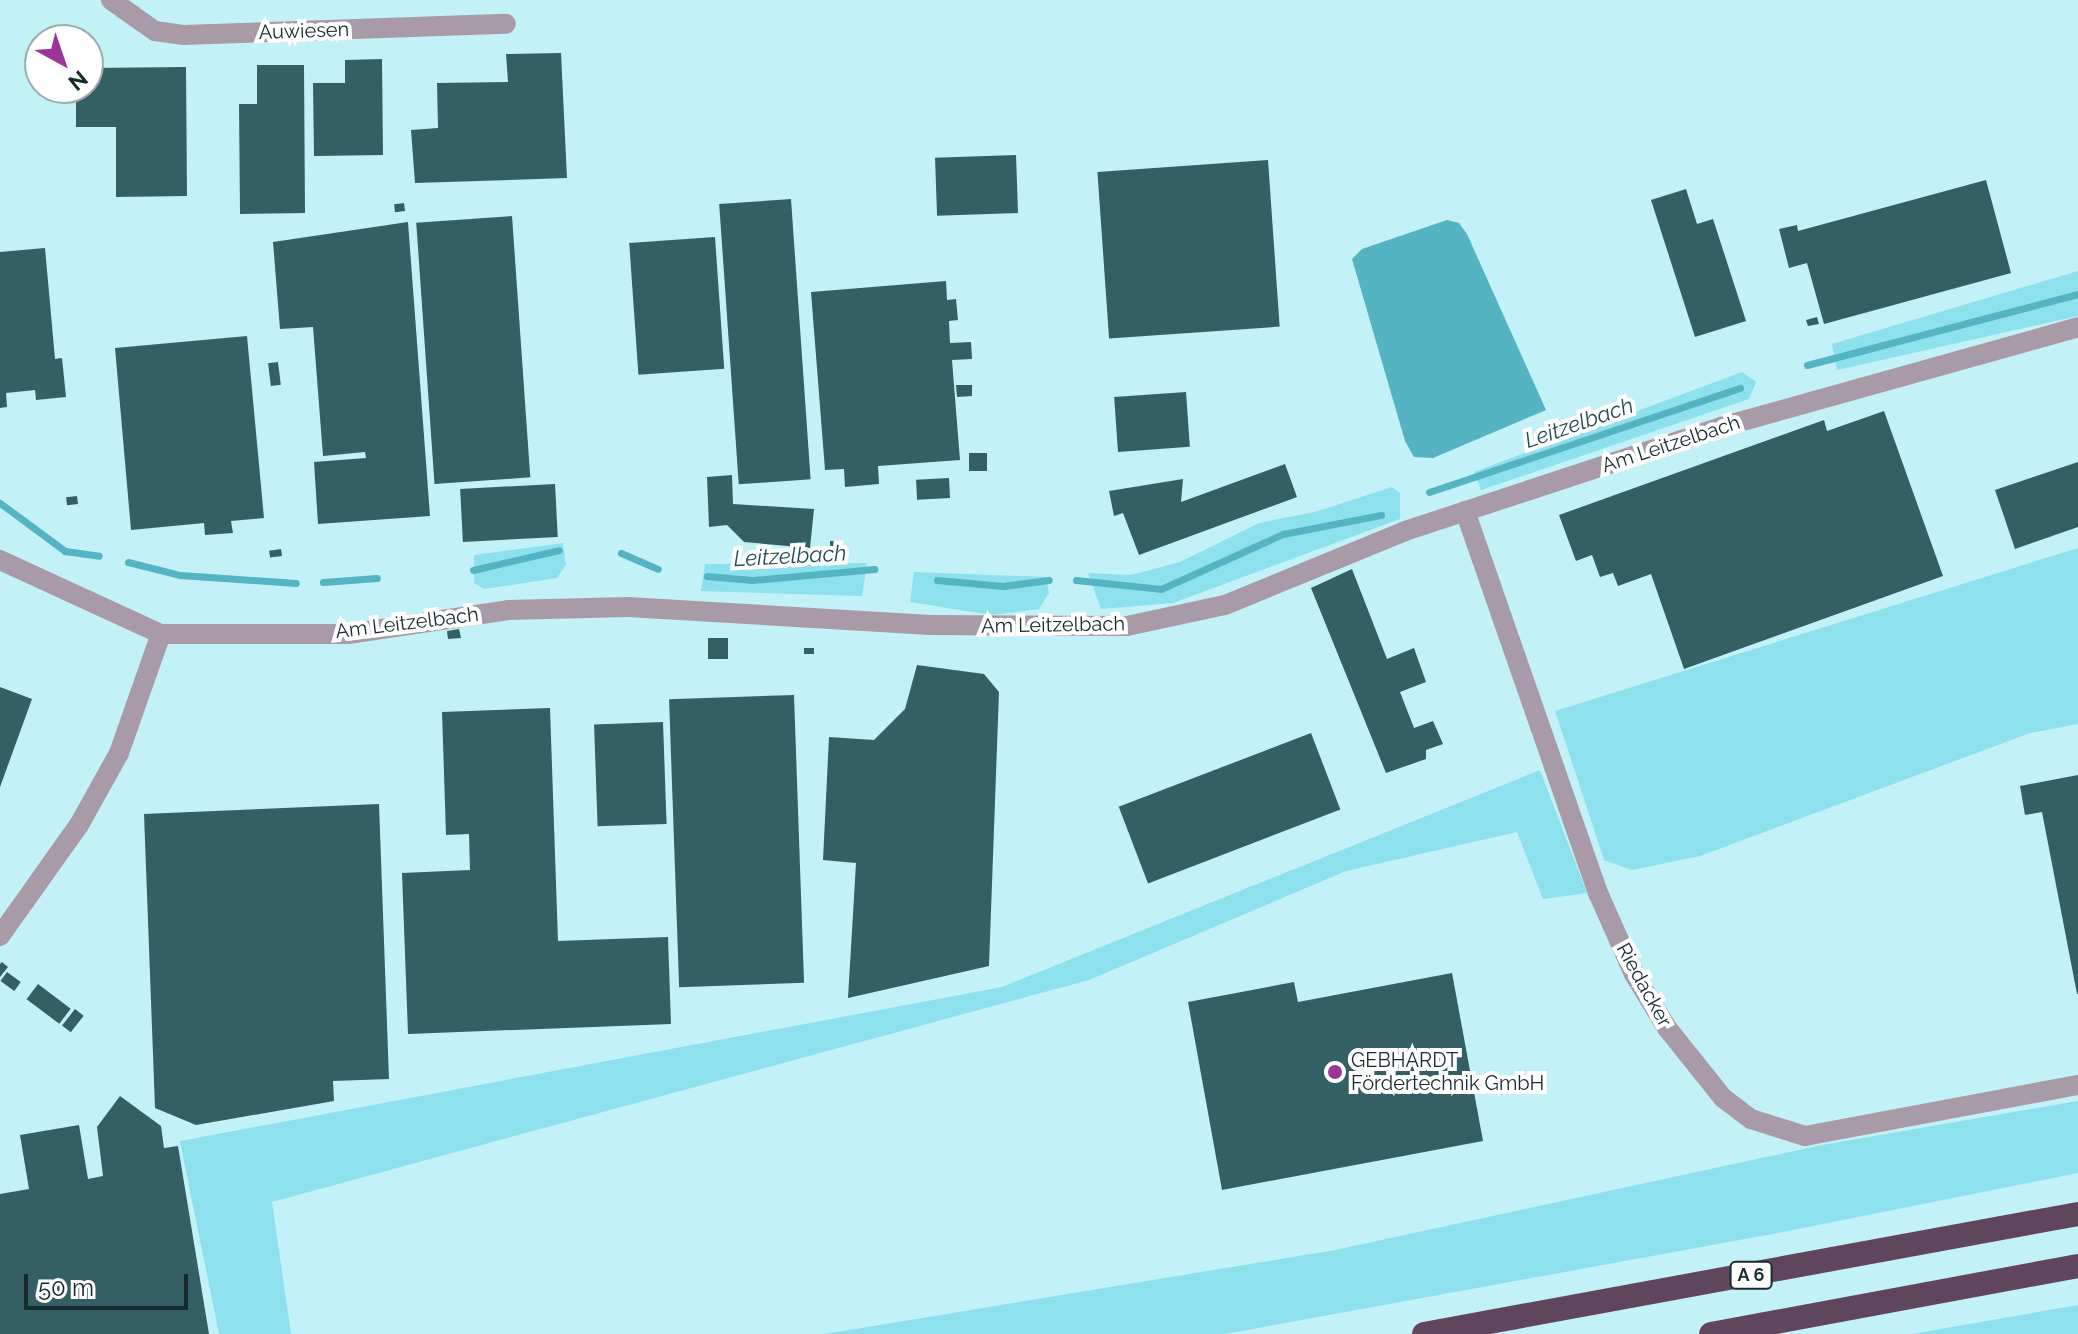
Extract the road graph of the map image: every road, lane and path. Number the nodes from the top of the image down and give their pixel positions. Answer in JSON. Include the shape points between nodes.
{"nodes":[{"id":1,"x":111,"y":0,"type":"edge"},
{"id":2,"x":506,"y":24,"type":"dead end"},
{"id":3,"x":2078,"y":327,"type":"edge"},
{"id":4,"x":1465,"y":511,"type":"junction"},
{"id":5,"x":0,"y":560,"type":"edge"},
{"id":6,"x":161,"y":634,"type":"junction"},
{"id":7,"x":0,"y":936,"type":"edge"},
{"id":8,"x":2078,"y":1085,"type":"edge"},
{"id":9,"x":2078,"y":1214,"type":"edge"},
{"id":10,"x":2078,"y":1266,"type":"edge"},
{"id":11,"x":1424,"y":1334,"type":"edge"},
{"id":12,"x":1711,"y":1334,"type":"edge"}],
"edges":[{"from":1,"to":2,"type":"street","name":"Auwiesen","via":[[155,31],[183,35]]},
{"from":3,"to":4,"type":"street","name":"Am Leitzelbach","via":[[1783,408]]},
{"from":4,"to":6,"type":"street","name":"Am Leitzelbach","via":[[1225,605],[1127,626],[930,625],[628,607],[508,610],[348,634]]},
{"from":4,"to":8,"type":"street","name":"Riedacker","via":[[1599,895],[1634,974],[1667,1028],[1723,1098],[1751,1119],[1805,1136]]},
{"from":5,"to":6,"type":"street","name":"Am Leitzelbach"},
{"from":6,"to":7,"type":"street","via":[[119,753],[79,825]]},
{"from":9,"to":11,"type":"highway","number":"A 6"},
{"from":10,"to":12,"type":"highway"}]}
